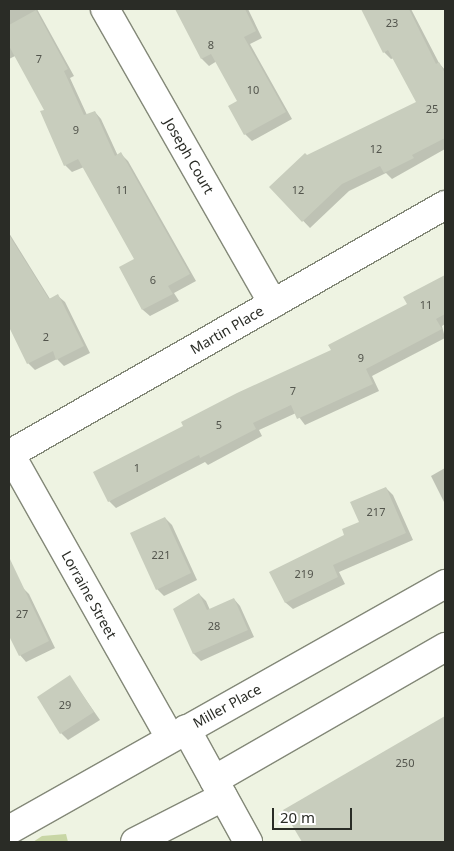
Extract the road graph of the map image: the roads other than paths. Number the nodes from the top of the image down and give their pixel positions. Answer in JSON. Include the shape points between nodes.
{"nodes":[{"id":1,"x":105,"y":9,"type":"edge"},
{"id":2,"x":445,"y":205,"type":"edge"},
{"id":3,"x":274,"y":303,"type":"junction"},
{"id":4,"x":9,"y":453,"type":"edge"},
{"id":5,"x":445,"y":584,"type":"edge"},
{"id":6,"x":445,"y":647,"type":"edge"},
{"id":7,"x":178,"y":734,"type":"junction"},
{"id":8,"x":219,"y":789,"type":"junction"},
{"id":9,"x":9,"y":830,"type":"edge"},
{"id":10,"x":246,"y":841,"type":"edge"},
{"id":11,"x":135,"y":842,"type":"edge"}],
"edges":[{"from":1,"to":3,"type":"street","name":"Joseph Court"},
{"from":2,"to":3,"type":"street","name":"Martin Place"},
{"from":3,"to":4,"type":"street","name":"Martin Place"},
{"from":4,"to":7,"type":"street","name":"Lorraine Street"},
{"from":5,"to":7,"type":"street","name":"Miller Place"},
{"from":6,"to":8,"type":"street"},
{"from":7,"to":8,"type":"street","name":"Lorraine Street"},
{"from":7,"to":9,"type":"street","name":"Miller Place"},
{"from":8,"to":10,"type":"street","name":"Lorraine Street"},
{"from":8,"to":11,"type":"street"}]}
